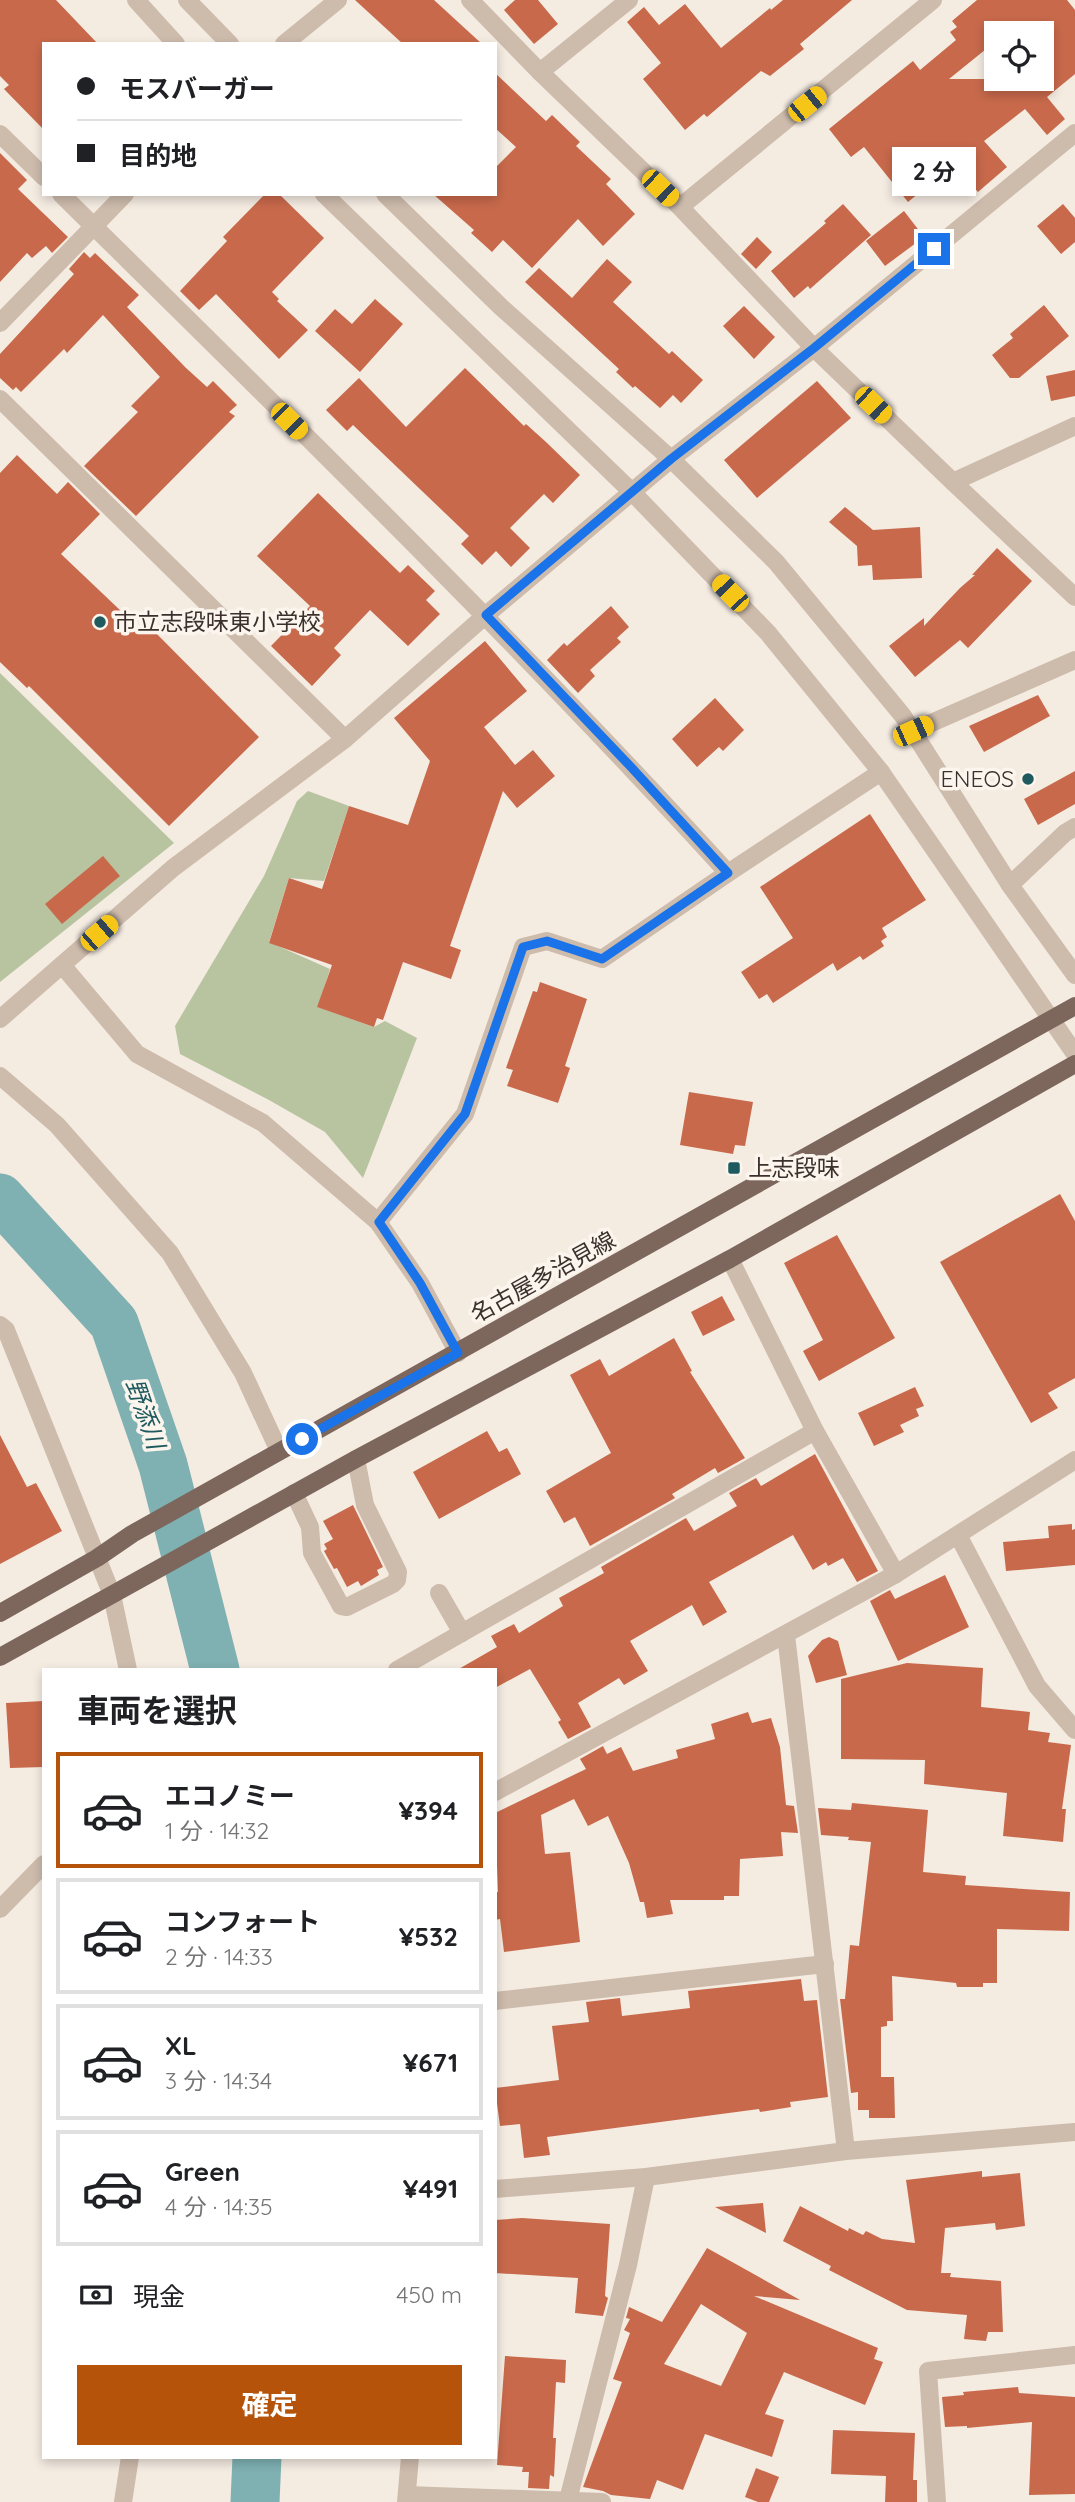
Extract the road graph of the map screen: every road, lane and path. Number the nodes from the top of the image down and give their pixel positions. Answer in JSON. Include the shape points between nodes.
{"nodes":[{"id":1,"x":136,"y":0,"type":"edge"},
{"id":2,"x":187,"y":0,"type":"edge"},
{"id":3,"x":338,"y":0,"type":"edge"},
{"id":4,"x":470,"y":0,"type":"edge"},
{"id":5,"x":629,"y":0,"type":"edge"},
{"id":6,"x":933,"y":0,"type":"edge"},
{"id":7,"x":174,"y":42,"type":"edge"},
{"id":8,"x":228,"y":42,"type":"edge"},
{"id":9,"x":286,"y":42,"type":"edge"},
{"id":10,"x":540,"y":72,"type":"junction"},
{"id":11,"x":1075,"y":133,"type":"edge"},
{"id":12,"x":0,"y":134,"type":"edge"},
{"id":13,"x":42,"y":175,"type":"edge"},
{"id":14,"x":63,"y":196,"type":"edge"},
{"id":15,"x":123,"y":196,"type":"edge"},
{"id":16,"x":326,"y":196,"type":"edge"},
{"id":17,"x":387,"y":196,"type":"edge"},
{"id":18,"x":680,"y":207,"type":"junction"},
{"id":19,"x":93,"y":226,"type":"junction"},
{"id":20,"x":0,"y":323,"type":"edge"},
{"id":21,"x":814,"y":348,"type":"junction"},
{"id":22,"x":0,"y":399,"type":"edge"},
{"id":23,"x":1075,"y":425,"type":"edge"},
{"id":24,"x":671,"y":459,"type":"junction"},
{"id":25,"x":953,"y":482,"type":"junction"},
{"id":26,"x":633,"y":493,"type":"junction"},
{"id":27,"x":1075,"y":597,"type":"edge"},
{"id":28,"x":486,"y":615,"type":"junction"},
{"id":29,"x":1075,"y":660,"type":"edge"},
{"id":30,"x":913,"y":731,"type":"junction"},
{"id":31,"x":345,"y":738,"type":"junction"},
{"id":32,"x":881,"y":772,"type":"junction"},
{"id":33,"x":1075,"y":827,"type":"edge"},
{"id":34,"x":728,"y":873,"type":"junction"},
{"id":35,"x":1010,"y":885,"type":"junction"},
{"id":36,"x":62,"y":965,"type":"junction"},
{"id":37,"x":1075,"y":975,"type":"edge"},
{"id":38,"x":1075,"y":1006,"type":"edge"},
{"id":39,"x":0,"y":1019,"type":"edge"},
{"id":40,"x":1051,"y":1019,"type":"junction"},
{"id":41,"x":1075,"y":1054,"type":"edge"},
{"id":42,"x":1075,"y":1064,"type":"edge"},
{"id":43,"x":0,"y":1076,"type":"edge"},
{"id":44,"x":379,"y":1222,"type":"junction"},
{"id":45,"x":730,"y":1259,"type":"junction"},
{"id":46,"x":2,"y":1330,"type":"edge"},
{"id":47,"x":458,"y":1353,"type":"junction"},
{"id":48,"x":815,"y":1431,"type":"junction"},
{"id":49,"x":279,"y":1451,"type":"junction"},
{"id":50,"x":356,"y":1459,"type":"junction"},
{"id":51,"x":1075,"y":1460,"type":"edge"},
{"id":52,"x":294,"y":1493,"type":"junction"},
{"id":53,"x":958,"y":1535,"type":"junction"},
{"id":54,"x":97,"y":1558,"type":"junction"},
{"id":55,"x":896,"y":1574,"type":"junction"},
{"id":56,"x":439,"y":1593,"type":"dead end"},
{"id":57,"x":112,"y":1595,"type":"junction"},
{"id":58,"x":0,"y":1613,"type":"edge"},
{"id":59,"x":462,"y":1633,"type":"junction"},
{"id":60,"x":786,"y":1635,"type":"junction"},
{"id":61,"x":0,"y":1657,"type":"edge"},
{"id":62,"x":128,"y":1668,"type":"edge"},
{"id":63,"x":401,"y":1668,"type":"edge"},
{"id":64,"x":1075,"y":1730,"type":"edge"},
{"id":65,"x":497,"y":1791,"type":"edge"},
{"id":66,"x":42,"y":1866,"type":"edge"},
{"id":67,"x":0,"y":1909,"type":"edge"},
{"id":68,"x":825,"y":1964,"type":"junction"},
{"id":69,"x":497,"y":2001,"type":"edge"},
{"id":70,"x":1075,"y":2132,"type":"edge"},
{"id":71,"x":846,"y":2151,"type":"junction"},
{"id":72,"x":646,"y":2177,"type":"junction"},
{"id":73,"x":497,"y":2189,"type":"edge"},
{"id":74,"x":1075,"y":2356,"type":"edge"},
{"id":75,"x":130,"y":2459,"type":"edge"},
{"id":76,"x":410,"y":2459,"type":"edge"},
{"id":77,"x":406,"y":2499,"type":"edge"},
{"id":78,"x":568,"y":2500,"type":"junction"},
{"id":79,"x":123,"y":2502,"type":"edge"},
{"id":80,"x":602,"y":2502,"type":"edge"},
{"id":81,"x":937,"y":2502,"type":"edge"}],
"edges":[{"from":1,"to":7,"type":"street"},
{"from":2,"to":8,"type":"street"},
{"from":3,"to":9,"type":"street"},
{"from":4,"to":10,"type":"street"},
{"from":5,"to":10,"type":"street"},
{"from":6,"to":18,"type":"street"},
{"from":10,"to":18,"type":"street"},
{"from":11,"to":21,"type":"street"},
{"from":12,"to":13,"type":"street"},
{"from":14,"to":19,"type":"street"},
{"from":15,"to":19,"type":"street"},
{"from":16,"to":26,"type":"street"},
{"from":17,"to":24,"type":"street","via":[[501,307]]},
{"from":18,"to":21,"type":"street"},
{"from":19,"to":20,"type":"street"},
{"from":19,"to":28,"type":"street"},
{"from":21,"to":24,"type":"street"},
{"from":21,"to":25,"type":"street"},
{"from":22,"to":31,"type":"street"},
{"from":23,"to":25,"type":"street"},
{"from":24,"to":26,"type":"street"},
{"from":24,"to":30,"type":"street","via":[[776,562]]},
{"from":25,"to":27,"type":"street"},
{"from":26,"to":28,"type":"street"},
{"from":26,"to":32,"type":"street","via":[[768,633]]},
{"from":28,"to":31,"type":"street"},
{"from":28,"to":34,"type":"street"},
{"from":29,"to":30,"type":"street"},
{"from":30,"to":35,"type":"street"},
{"from":31,"to":36,"type":"street","via":[[173,868]]},
{"from":32,"to":34,"type":"street"},
{"from":32,"to":40,"type":"street"},
{"from":33,"to":35,"type":"street"},
{"from":34,"to":44,"type":"street","via":[[602,959],[547,941],[523,947],[465,1114]]},
{"from":35,"to":37,"type":"street"},
{"from":36,"to":39,"type":"street"},
{"from":36,"to":44,"type":"street","via":[[137,1054],[263,1123]]},
{"from":38,"to":40,"type":"main road","name":"名古屋多治見線"},
{"from":40,"to":41,"type":"street"},
{"from":40,"to":47,"type":"main road","name":"名古屋多治見線"},
{"from":42,"to":45,"type":"main road"},
{"from":43,"to":49,"type":"street","via":[[57,1125],[170,1253],[243,1373]]},
{"from":44,"to":47,"type":"street","via":[[420,1283]]},
{"from":45,"to":48,"type":"street"},
{"from":45,"to":50,"type":"main road"},
{"from":46,"to":54,"type":"street"},
{"from":47,"to":49,"type":"main road","name":"名古屋多治見線"},
{"from":48,"to":55,"type":"street"},
{"from":48,"to":59,"type":"street"},
{"from":49,"to":54,"type":"main road","name":"名古屋多治見線"},
{"from":50,"to":52,"type":"main road"},
{"from":50,"to":52,"type":"street","via":[[365,1505],[398,1572],[393,1584],[341,1606],[312,1553],[310,1527]]},
{"from":51,"to":53,"type":"street"},
{"from":52,"to":57,"type":"main road"},
{"from":53,"to":55,"type":"street"},
{"from":53,"to":64,"type":"street","via":[[1037,1686]]},
{"from":54,"to":57,"type":"street"},
{"from":54,"to":58,"type":"main road","name":"名古屋多治見線"},
{"from":55,"to":60,"type":"street"},
{"from":56,"to":59,"type":"street"},
{"from":57,"to":61,"type":"main road"},
{"from":57,"to":62,"type":"street"},
{"from":59,"to":63,"type":"street"},
{"from":60,"to":65,"type":"street"},
{"from":60,"to":68,"type":"street"},
{"from":66,"to":67,"type":"street"},
{"from":68,"to":69,"type":"street"},
{"from":68,"to":71,"type":"street"},
{"from":70,"to":71,"type":"street"},
{"from":71,"to":72,"type":"street"},
{"from":72,"to":73,"type":"street"},
{"from":72,"to":78,"type":"street"},
{"from":74,"to":81,"type":"street","via":[[928,2371]]},
{"from":75,"to":79,"type":"street"},
{"from":76,"to":77,"type":"street"},
{"from":77,"to":78,"type":"street"},
{"from":78,"to":80,"type":"street"}]}
